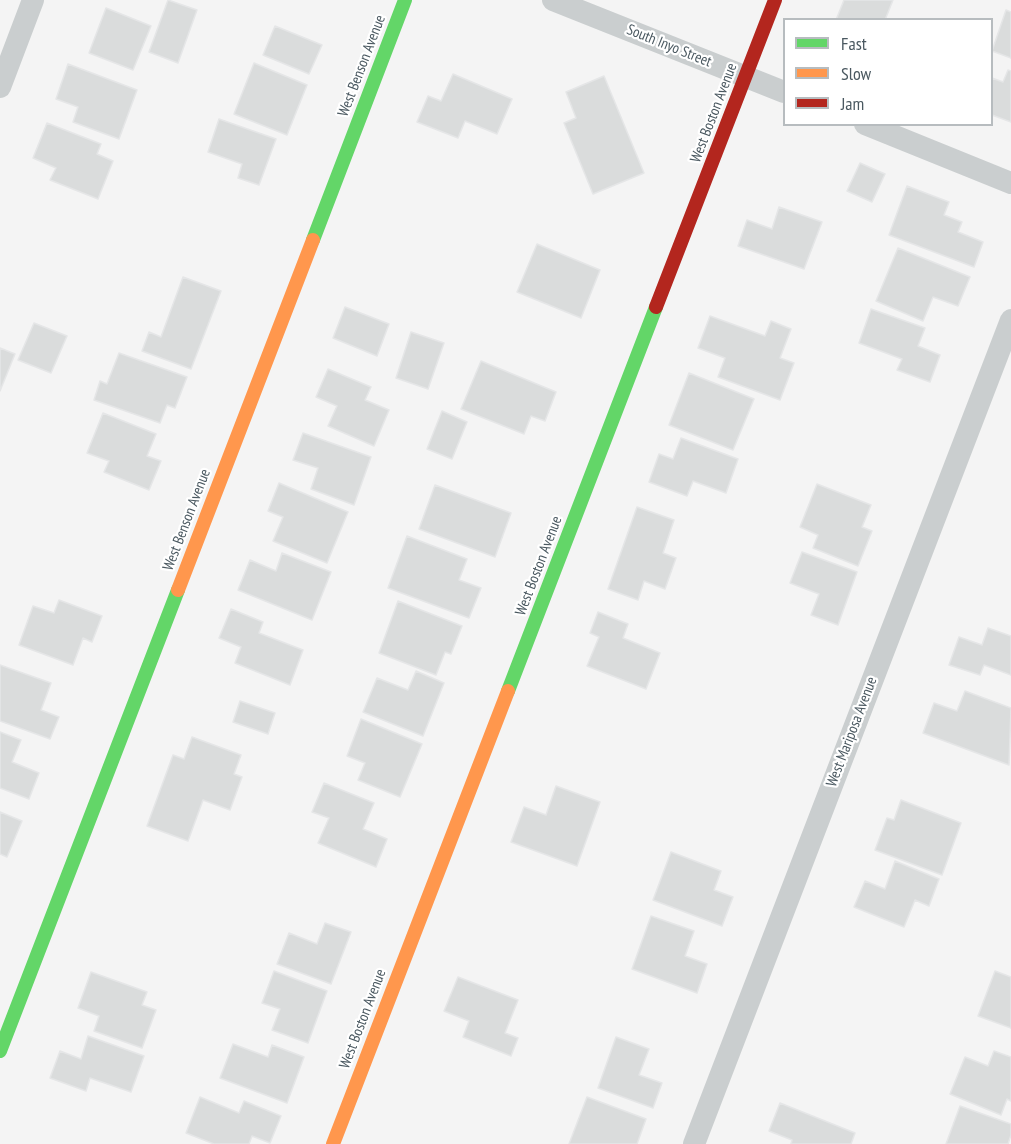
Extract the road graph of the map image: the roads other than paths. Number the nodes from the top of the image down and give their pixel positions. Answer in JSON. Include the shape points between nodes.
{"nodes":[{"id":1,"x":33,"y":0,"type":"edge"},
{"id":2,"x":405,"y":0,"type":"edge"},
{"id":3,"x":553,"y":0,"type":"edge"},
{"id":4,"x":775,"y":0,"type":"edge"},
{"id":5,"x":746,"y":76,"type":"junction"},
{"id":6,"x":0,"y":87,"type":"edge"},
{"id":7,"x":783,"y":92,"type":"edge"},
{"id":8,"x":871,"y":126,"type":"edge"},
{"id":9,"x":1011,"y":183,"type":"edge"},
{"id":10,"x":1011,"y":320,"type":"edge"},
{"id":11,"x":0,"y":1051,"type":"edge"},
{"id":12,"x":333,"y":1144,"type":"edge"},
{"id":13,"x":694,"y":1144,"type":"edge"}],
"edges":[{"from":1,"to":6,"type":"street"},
{"from":2,"to":11,"type":"street","name":"West Benson Avenue"},
{"from":3,"to":5,"type":"street","name":"South Inyo Street"},
{"from":4,"to":5,"type":"street","name":"West Boston Avenue"},
{"from":5,"to":7,"type":"street","name":"South Inyo Street"},
{"from":5,"to":12,"type":"street","name":"West Boston Avenue"},
{"from":8,"to":9,"type":"street"},
{"from":10,"to":13,"type":"street","name":"West Mariposa Avenue"}]}
